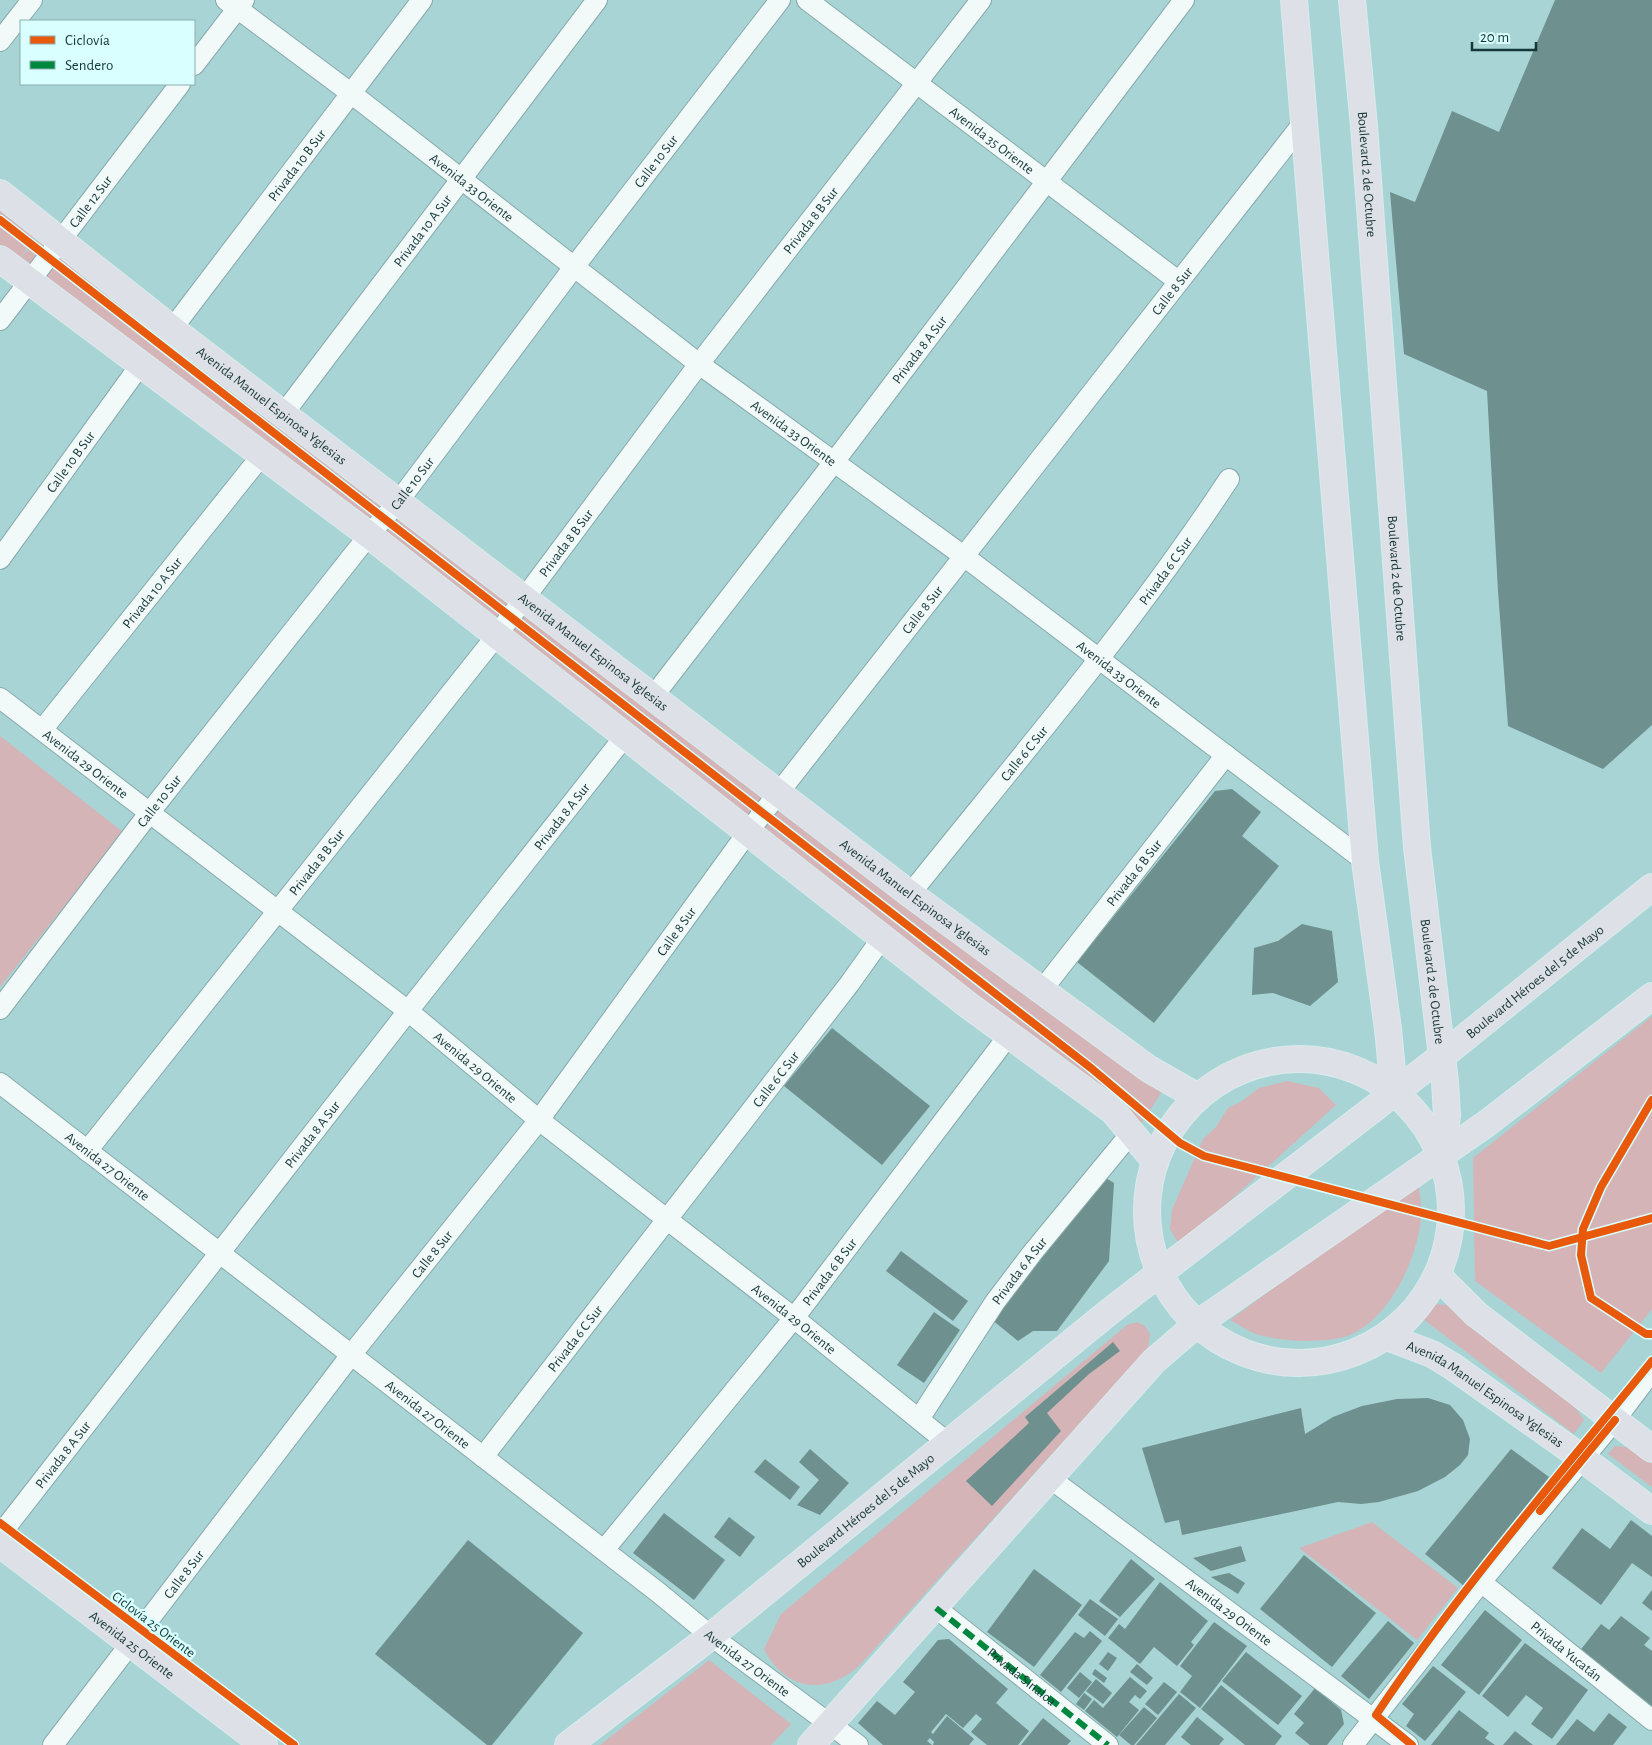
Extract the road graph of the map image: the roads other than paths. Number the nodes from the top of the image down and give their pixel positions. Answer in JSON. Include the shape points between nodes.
{"nodes":[{"id":1,"x":32,"y":0,"type":"edge"},
{"id":2,"x":422,"y":0,"type":"edge"},
{"id":3,"x":597,"y":0,"type":"edge"},
{"id":4,"x":780,"y":0,"type":"edge"},
{"id":5,"x":807,"y":0,"type":"edge"},
{"id":6,"x":981,"y":0,"type":"edge"},
{"id":7,"x":1184,"y":0,"type":"edge"},
{"id":8,"x":1294,"y":0,"type":"edge"},
{"id":9,"x":1352,"y":0,"type":"edge"},
{"id":10,"x":236,"y":3,"type":"edge"},
{"id":11,"x":0,"y":41,"type":"edge"},
{"id":12,"x":195,"y":64,"type":"edge"},
{"id":13,"x":917,"y":83,"type":"junction"},
{"id":14,"x":179,"y":85,"type":"edge"},
{"id":15,"x":352,"y":94,"type":"junction"},
{"id":16,"x":1304,"y":122,"type":"junction"},
{"id":17,"x":461,"y":179,"type":"junction"},
{"id":18,"x":1046,"y":181,"type":"junction"},
{"id":19,"x":0,"y":193,"type":"edge"},
{"id":20,"x":59,"y":240,"type":"junction"},
{"id":21,"x":0,"y":259,"type":"edge"},
{"id":22,"x":574,"y":267,"type":"junction"},
{"id":23,"x":1178,"y":281,"type":"junction"},
{"id":24,"x":30,"y":282,"type":"junction"},
{"id":25,"x":0,"y":320,"type":"edge"},
{"id":26,"x":172,"y":329,"type":"junction"},
{"id":27,"x":141,"y":364,"type":"junction"},
{"id":28,"x":699,"y":364,"type":"junction"},
{"id":29,"x":284,"y":414,"type":"junction"},
{"id":30,"x":262,"y":455,"type":"junction"},
{"id":31,"x":834,"y":462,"type":"junction"},
{"id":32,"x":1229,"y":479,"type":"dead end"},
{"id":33,"x":398,"y":502,"type":"junction"},
{"id":34,"x":369,"y":535,"type":"junction"},
{"id":35,"x":965,"y":557,"type":"junction"},
{"id":36,"x":0,"y":558,"type":"edge"},
{"id":37,"x":524,"y":599,"type":"junction"},
{"id":38,"x":497,"y":635,"type":"junction"},
{"id":39,"x":1099,"y":658,"type":"junction"},
{"id":40,"x":0,"y":698,"type":"edge"},
{"id":41,"x":652,"y":698,"type":"junction"},
{"id":42,"x":42,"y":730,"type":"junction"},
{"id":43,"x":626,"y":736,"type":"junction"},
{"id":44,"x":1226,"y":755,"type":"junction"},
{"id":45,"x":779,"y":794,"type":"junction"},
{"id":46,"x":150,"y":812,"type":"junction"},
{"id":47,"x":748,"y":832,"type":"junction"},
{"id":48,"x":1365,"y":861,"type":"junction"},
{"id":49,"x":1652,"y":887,"type":"edge"},
{"id":50,"x":910,"y":894,"type":"junction"},
{"id":51,"x":278,"y":911,"type":"junction"},
{"id":52,"x":882,"y":938,"type":"junction"},
{"id":53,"x":1042,"y":990,"type":"junction"},
{"id":54,"x":1652,"y":996,"type":"edge"},
{"id":55,"x":0,"y":1009,"type":"edge"},
{"id":56,"x":408,"y":1012,"type":"junction"},
{"id":57,"x":1009,"y":1035,"type":"junction"},
{"id":58,"x":1442,"y":1056,"type":"junction"},
{"id":59,"x":0,"y":1083,"type":"edge"},
{"id":60,"x":1394,"y":1091,"type":"junction"},
{"id":61,"x":1198,"y":1097,"type":"junction"},
{"id":62,"x":539,"y":1120,"type":"junction"},
{"id":63,"x":1132,"y":1132,"type":"junction"},
{"id":64,"x":87,"y":1151,"type":"junction"},
{"id":65,"x":1442,"y":1155,"type":"junction"},
{"id":66,"x":1155,"y":1161,"type":"junction"},
{"id":67,"x":667,"y":1219,"type":"junction"},
{"id":68,"x":219,"y":1253,"type":"junction"},
{"id":69,"x":1160,"y":1274,"type":"junction"},
{"id":70,"x":1438,"y":1276,"type":"junction"},
{"id":71,"x":794,"y":1318,"type":"junction"},
{"id":72,"x":1197,"y":1324,"type":"junction"},
{"id":73,"x":1386,"y":1337,"type":"junction"},
{"id":74,"x":350,"y":1355,"type":"junction"},
{"id":75,"x":1652,"y":1371,"type":"edge"},
{"id":76,"x":919,"y":1418,"type":"junction"},
{"id":77,"x":1615,"y":1420,"type":"junction"},
{"id":78,"x":948,"y":1442,"type":"junction"},
{"id":79,"x":1652,"y":1449,"type":"edge"},
{"id":80,"x":483,"y":1457,"type":"junction"},
{"id":81,"x":1583,"y":1459,"type":"junction"},
{"id":82,"x":1051,"y":1479,"type":"junction"},
{"id":83,"x":1652,"y":1511,"type":"edge"},
{"id":84,"x":0,"y":1535,"type":"edge"},
{"id":85,"x":0,"y":1544,"type":"edge"},
{"id":86,"x":604,"y":1550,"type":"junction"},
{"id":87,"x":1481,"y":1582,"type":"junction"},
{"id":88,"x":936,"y":1608,"type":"junction"},
{"id":89,"x":711,"y":1636,"type":"junction"},
{"id":90,"x":131,"y":1643,"type":"junction"},
{"id":91,"x":1374,"y":1718,"type":"junction"},
{"id":92,"x":1652,"y":1720,"type":"edge"},
{"id":93,"x":830,"y":1724,"type":"junction"},
{"id":94,"x":53,"y":1745,"type":"edge"},
{"id":95,"x":264,"y":1745,"type":"edge"},
{"id":96,"x":568,"y":1745,"type":"edge"},
{"id":97,"x":811,"y":1745,"type":"edge"},
{"id":98,"x":858,"y":1745,"type":"edge"},
{"id":99,"x":1108,"y":1745,"type":"edge"},
{"id":100,"x":1353,"y":1745,"type":"edge"},
{"id":101,"x":1408,"y":1745,"type":"edge"}],
"edges":[{"from":1,"to":11,"type":"street"},
{"from":2,"to":15,"type":"street","name":"Privada 10 B Sur"},
{"from":3,"to":17,"type":"street","name":"Privada 10 A Sur"},
{"from":4,"to":22,"type":"street","name":"Calle 10 Sur"},
{"from":5,"to":13,"type":"street","name":"Avenida 35 Oriente"},
{"from":6,"to":13,"type":"street","name":"Privada 8 B Sur"},
{"from":7,"to":18,"type":"street","name":"Privada 8 A Sur"},
{"from":8,"to":16,"type":"main road"},
{"from":9,"to":58,"type":"main road","name":"Boulevard 2 de Octubre","via":[[1417,848]]},
{"from":10,"to":12,"type":"street"},
{"from":10,"to":15,"type":"street","name":"Avenida 33 Oriente"},
{"from":13,"to":18,"type":"street","name":"Avenida 35 Oriente"},
{"from":13,"to":28,"type":"street","name":"Privada 8 B Sur"},
{"from":14,"to":20,"type":"street","name":"Calle 12 Sur"},
{"from":15,"to":17,"type":"street","name":"Avenida 33 Oriente"},
{"from":15,"to":26,"type":"street","name":"Privada 10 B Sur"},
{"from":16,"to":23,"type":"street","name":"Calle 8 Sur"},
{"from":16,"to":48,"type":"main road"},
{"from":17,"to":22,"type":"street","name":"Avenida 33 Oriente"},
{"from":17,"to":29,"type":"street","name":"Privada 10 A Sur"},
{"from":18,"to":23,"type":"street","name":"Avenida 35 Oriente"},
{"from":18,"to":31,"type":"street","name":"Privada 8 A Sur"},
{"from":19,"to":20,"type":"main road","name":"Avenida Manuel Espinosa Yglesias"},
{"from":20,"to":24,"type":"street","name":"Calle 12 Sur"},
{"from":20,"to":26,"type":"main road","name":"Avenida Manuel Espinosa Yglesias"},
{"from":21,"to":24,"type":"main road"},
{"from":22,"to":28,"type":"street","name":"Avenida 33 Oriente"},
{"from":22,"to":33,"type":"street","name":"Calle 10 Sur"},
{"from":23,"to":35,"type":"street","name":"Calle 8 Sur"},
{"from":24,"to":25,"type":"street","name":"Calle 12 Sur"},
{"from":24,"to":27,"type":"main road"},
{"from":26,"to":29,"type":"main road","name":"Avenida Manuel Espinosa Yglesias"},
{"from":27,"to":30,"type":"main road"},
{"from":27,"to":36,"type":"street","name":"Calle 10 B Sur"},
{"from":28,"to":31,"type":"street","name":"Avenida 33 Oriente"},
{"from":28,"to":37,"type":"street","name":"Privada 8 B Sur"},
{"from":29,"to":33,"type":"main road","name":"Avenida Manuel Espinosa Yglesias"},
{"from":30,"to":34,"type":"main road"},
{"from":30,"to":42,"type":"street","name":"Privada 10 A Sur"},
{"from":31,"to":35,"type":"street","name":"Avenida 33 Oriente"},
{"from":31,"to":41,"type":"street","name":"Privada 8 A Sur"},
{"from":32,"to":39,"type":"street","name":"Privada 6 C Sur","via":[[1194,533]]},
{"from":33,"to":34,"type":"street","name":"Calle 10 Sur"},
{"from":33,"to":37,"type":"main road","name":"Avenida Manuel Espinosa Yglesias"},
{"from":34,"to":38,"type":"main road"},
{"from":34,"to":46,"type":"street","name":"Calle 10 Sur"},
{"from":35,"to":39,"type":"street","name":"Avenida 33 Oriente"},
{"from":35,"to":45,"type":"street","name":"Calle 8 Sur"},
{"from":37,"to":38,"type":"street","name":"Privada 8 B Sur"},
{"from":37,"to":41,"type":"main road","name":"Avenida Manuel Espinosa Yglesias"},
{"from":38,"to":43,"type":"main road"},
{"from":38,"to":51,"type":"street","name":"Privada 8 B Sur"},
{"from":39,"to":44,"type":"street","name":"Avenida 33 Oriente"},
{"from":39,"to":50,"type":"street","name":"Calle 6 C Sur"},
{"from":40,"to":42,"type":"street","name":"Avenida 29 Oriente"},
{"from":41,"to":45,"type":"main road","name":"Avenida Manuel Espinosa Yglesias"},
{"from":42,"to":46,"type":"street","name":"Avenida 29 Oriente"},
{"from":43,"to":47,"type":"main road"},
{"from":43,"to":56,"type":"street","name":"Privada 8 A Sur"},
{"from":44,"to":48,"type":"street","name":"Avenida 33 Oriente"},
{"from":44,"to":53,"type":"street","name":"Privada 6 B Sur"},
{"from":45,"to":47,"type":"street","name":"Calle 8 Sur"},
{"from":45,"to":50,"type":"main road","name":"Avenida Manuel Espinosa Yglesias"},
{"from":46,"to":51,"type":"street","name":"Avenida 29 Oriente"},
{"from":46,"to":55,"type":"street","name":"Calle 10 Sur"},
{"from":47,"to":52,"type":"main road"},
{"from":47,"to":62,"type":"street","name":"Calle 8 Sur"},
{"from":48,"to":60,"type":"main road"},
{"from":49,"to":58,"type":"main road","name":"Boulevard Héroes del 5 de Mayo"},
{"from":50,"to":53,"type":"main road","name":"Avenida Manuel Espinosa Yglesias"},
{"from":51,"to":56,"type":"street","name":"Avenida 29 Oriente"},
{"from":51,"to":64,"type":"street","name":"Privada 8 B Sur"},
{"from":52,"to":57,"type":"main road"},
{"from":52,"to":67,"type":"street","name":"Calle 6 C Sur"},
{"from":53,"to":61,"type":"main road","name":"Avenida Manuel Espinosa Yglesias","via":[[1149,1069]]},
{"from":54,"to":65,"type":"main road"},
{"from":56,"to":62,"type":"street","name":"Avenida 29 Oriente"},
{"from":56,"to":68,"type":"street","name":"Privada 8 A Sur"},
{"from":57,"to":63,"type":"main road","via":[[1113,1111]]},
{"from":57,"to":71,"type":"street","name":"Privada 6 B Sur"},
{"from":58,"to":60,"type":"main road","name":"Boulevard Héroes del 5 de Mayo"},
{"from":58,"to":65,"type":"main road","name":"Boulevard 2 de Octubre","via":[[1447,1115]]},
{"from":59,"to":64,"type":"street","name":"Avenida 27 Oriente"},
{"from":60,"to":61,"type":"main road","via":[[1366,1074],[1343,1066],[1302,1059],[1270,1062],[1238,1071]]},
{"from":60,"to":65,"type":"main road","via":[[1421,1119]]},
{"from":60,"to":69,"type":"main road","name":"Boulevard Héroes del 5 de Mayo"},
{"from":61,"to":66,"type":"main road","via":[[1172,1126]]},
{"from":62,"to":67,"type":"street","name":"Avenida 29 Oriente"},
{"from":62,"to":74,"type":"street","name":"Calle 8 Sur"},
{"from":63,"to":66,"type":"main road"},
{"from":63,"to":76,"type":"street","name":"Privada 6 A Sur","via":[[995,1302]]},
{"from":64,"to":68,"type":"street","name":"Avenida 27 Oriente"},
{"from":65,"to":70,"type":"main road","via":[[1450,1185],[1453,1216],[1448,1247]]},
{"from":65,"to":72,"type":"main road"},
{"from":66,"to":69,"type":"main road","via":[[1148,1189],[1147,1218],[1150,1247]]},
{"from":67,"to":71,"type":"street","name":"Avenida 29 Oriente"},
{"from":67,"to":80,"type":"street","name":"Privada 6 C Sur"},
{"from":68,"to":74,"type":"street","name":"Avenida 27 Oriente"},
{"from":68,"to":84,"type":"street","name":"Privada 8 A Sur"},
{"from":69,"to":72,"type":"main road","via":[[1177,1302]]},
{"from":69,"to":78,"type":"main road","name":"Boulevard Héroes del 5 de Mayo"},
{"from":70,"to":73,"type":"main road","via":[[1416,1310]]},
{"from":70,"to":77,"type":"main road","via":[[1476,1314]]},
{"from":71,"to":76,"type":"street","name":"Avenida 29 Oriente"},
{"from":71,"to":86,"type":"street","name":"Privada 6 B Sur"},
{"from":72,"to":73,"type":"main road","via":[[1225,1344],[1256,1357],[1290,1363],[1324,1362]]},
{"from":72,"to":82,"type":"main road","via":[[1154,1361]]},
{"from":73,"to":81,"type":"main road","name":"Avenida Manuel Espinosa Yglesias","via":[[1432,1354]]},
{"from":74,"to":80,"type":"street","name":"Avenida 27 Oriente"},
{"from":74,"to":90,"type":"street","name":"Calle 8 Sur"},
{"from":75,"to":77,"type":"street"},
{"from":76,"to":78,"type":"street","name":"Avenida 29 Oriente"},
{"from":77,"to":79,"type":"main road"},
{"from":77,"to":81,"type":"street"},
{"from":78,"to":89,"type":"main road","name":"Boulevard Héroes del 5 de Mayo"},
{"from":80,"to":86,"type":"street","name":"Avenida 27 Oriente"},
{"from":81,"to":83,"type":"main road","name":"Avenida Manuel Espinosa Yglesias"},
{"from":81,"to":87,"type":"street"},
{"from":82,"to":88,"type":"main road"},
{"from":82,"to":91,"type":"street","name":"Avenida 29 Oriente"},
{"from":85,"to":90,"type":"main road","name":"Avenida 25 Oriente"},
{"from":86,"to":89,"type":"street","name":"Avenida 27 Oriente"},
{"from":87,"to":91,"type":"street"},
{"from":87,"to":92,"type":"street","name":"Privada Yucatán"},
{"from":88,"to":93,"type":"main road"},
{"from":88,"to":99,"type":"street","name":"Privada Sinaloa"},
{"from":89,"to":93,"type":"street","name":"Avenida 27 Oriente"},
{"from":89,"to":96,"type":"main road","name":"Boulevard Héroes del 5 de Mayo"},
{"from":90,"to":94,"type":"street","name":"Calle 8 Sur"},
{"from":90,"to":95,"type":"main road","name":"Avenida 25 Oriente"},
{"from":91,"to":100,"type":"street"},
{"from":91,"to":101,"type":"street","name":"Avenida 29 Oriente"},
{"from":93,"to":97,"type":"main road"},
{"from":93,"to":98,"type":"street","name":"Avenida 27 Oriente"}]}
